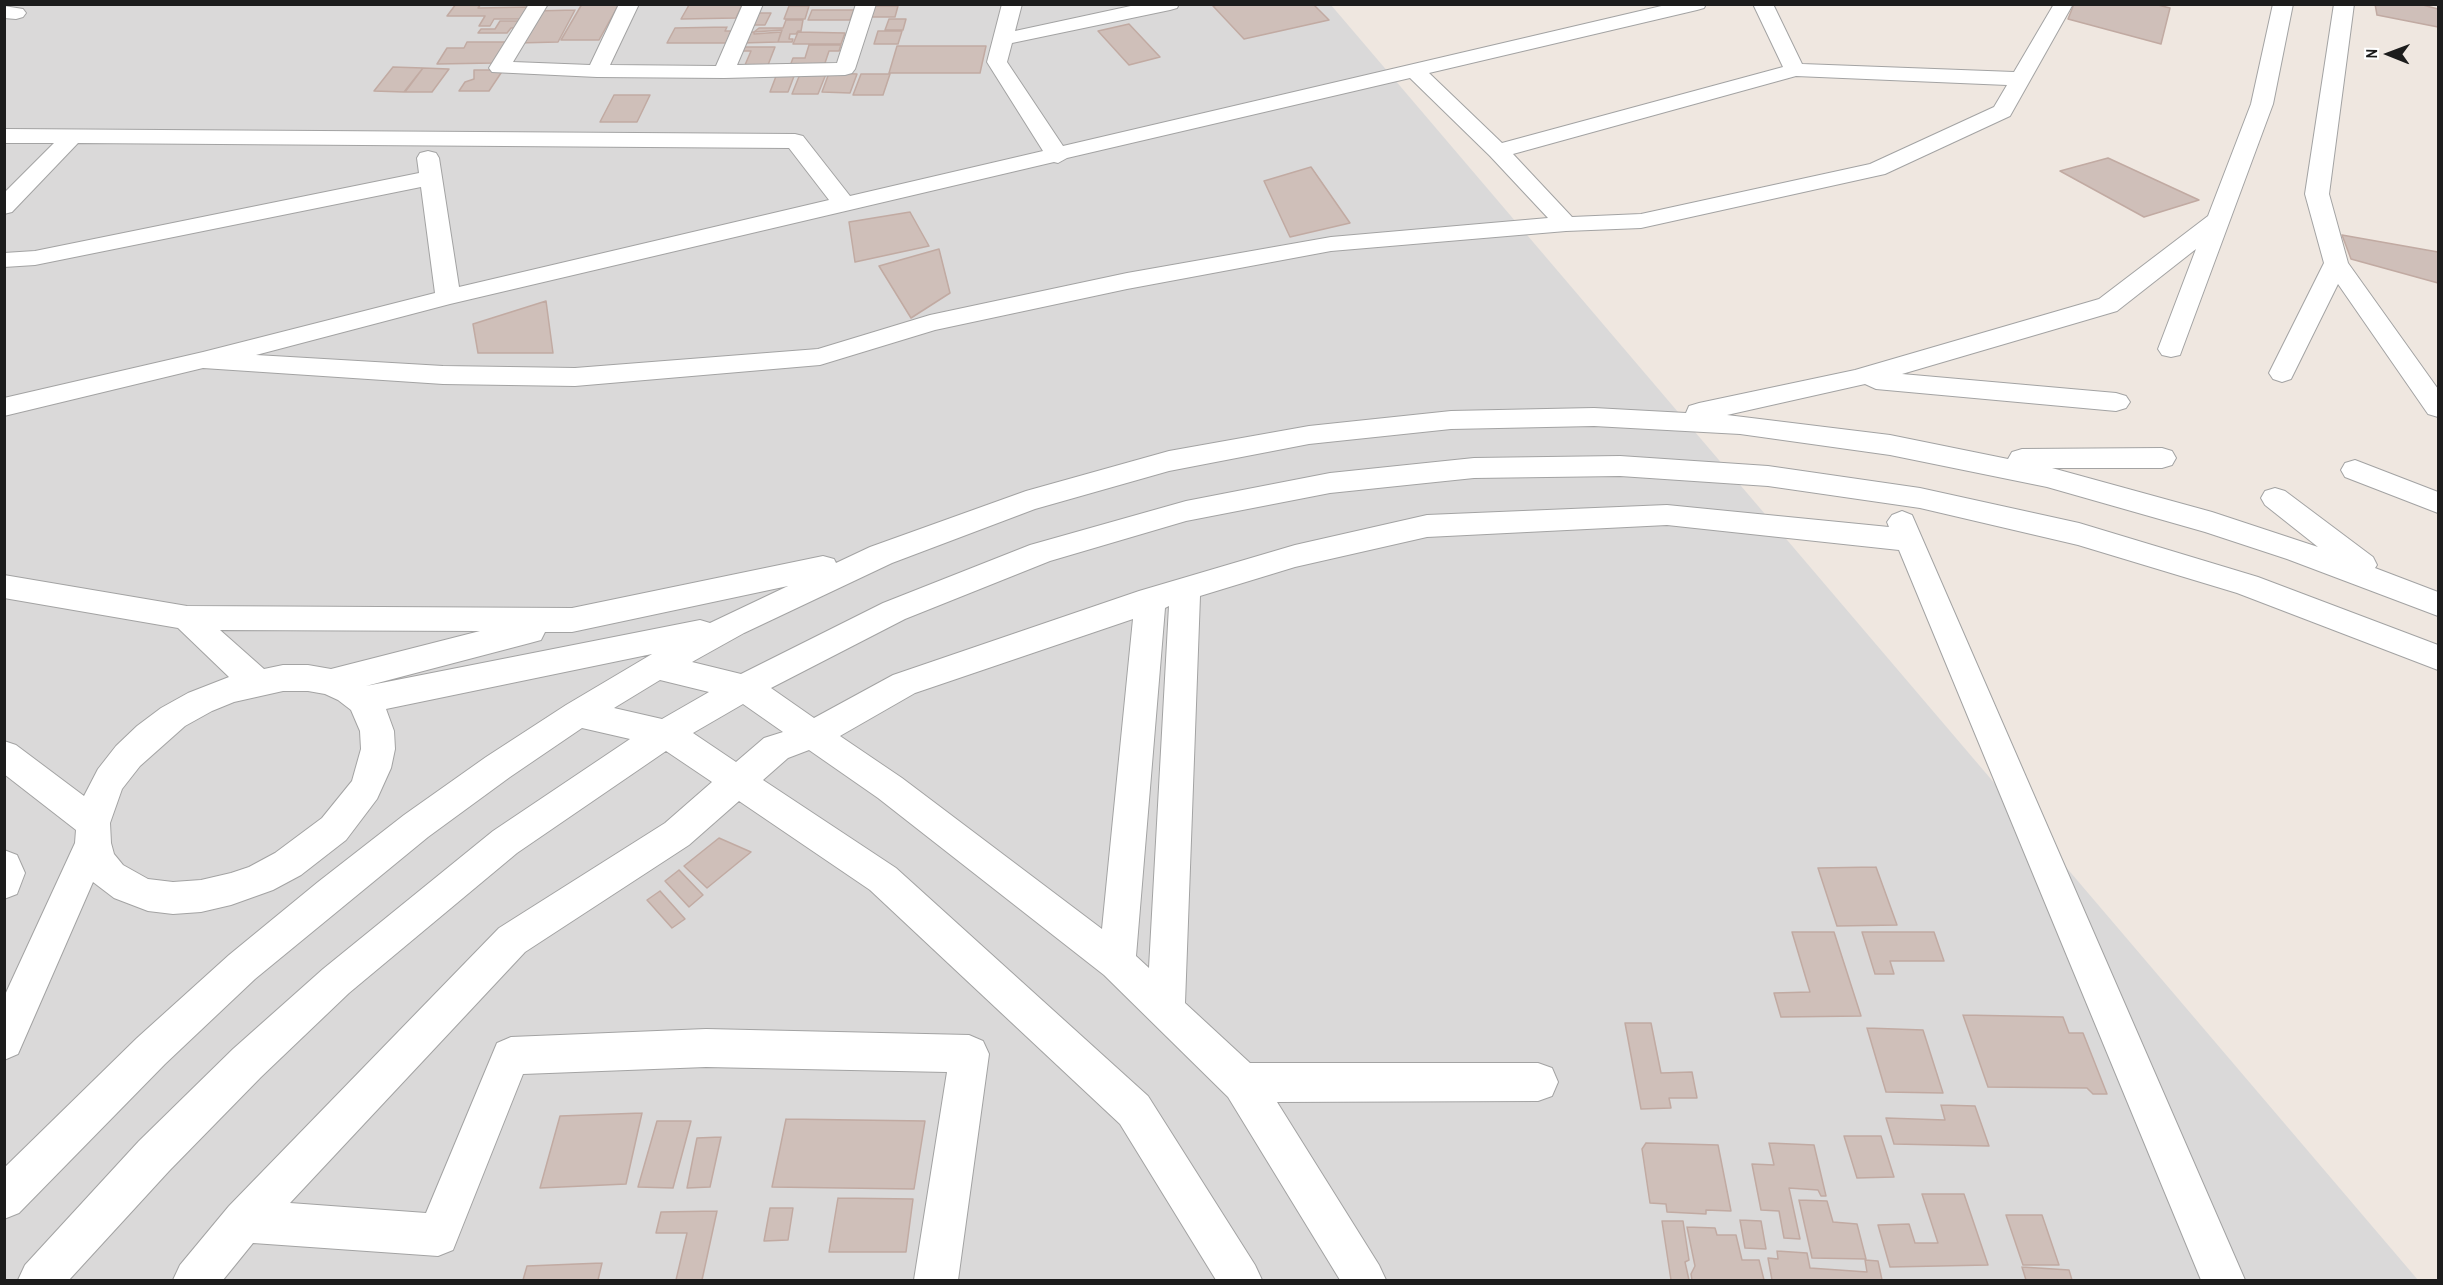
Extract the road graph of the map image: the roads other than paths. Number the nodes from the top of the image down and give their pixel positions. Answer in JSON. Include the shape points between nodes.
{"nodes":[{"id":1,"x":539,"y":4,"type":"edge"},
{"id":2,"x":629,"y":4,"type":"edge"},
{"id":3,"x":753,"y":4,"type":"edge"},
{"id":4,"x":866,"y":4,"type":"edge"},
{"id":5,"x":1012,"y":4,"type":"edge"},
{"id":6,"x":1170,"y":4,"type":"edge"},
{"id":7,"x":1697,"y":4,"type":"edge"},
{"id":8,"x":1763,"y":4,"type":"edge"},
{"id":9,"x":2064,"y":4,"type":"edge"},
{"id":10,"x":2283,"y":4,"type":"edge"},
{"id":11,"x":2344,"y":4,"type":"edge"},
{"id":12,"x":1004,"y":39,"type":"junction"},
{"id":13,"x":1414,"y":70,"type":"junction"},
{"id":14,"x":1795,"y":70,"type":"junction"},
{"id":15,"x":597,"y":71,"type":"junction"},
{"id":16,"x":724,"y":72,"type":"junction"},
{"id":17,"x":2020,"y":79,"type":"junction"},
{"id":18,"x":4,"y":136,"type":"edge"},
{"id":19,"x":70,"y":138,"type":"junction"},
{"id":20,"x":427,"y":139,"type":"junction"},
{"id":21,"x":1498,"y":151,"type":"junction"},
{"id":22,"x":1058,"y":156,"type":"junction"},
{"id":23,"x":430,"y":178,"type":"junction"},
{"id":24,"x":845,"y":205,"type":"junction"},
{"id":25,"x":4,"y":207,"type":"edge"},
{"id":26,"x":2218,"y":219,"type":"junction"},
{"id":27,"x":1566,"y":224,"type":"junction"},
{"id":28,"x":4,"y":260,"type":"edge"},
{"id":29,"x":2336,"y":263,"type":"junction"},
{"id":30,"x":448,"y":297,"type":"junction"},
{"id":31,"x":2171,"y":349,"type":"dead end"},
{"id":32,"x":203,"y":360,"type":"junction"},
{"id":33,"x":2283,"y":373,"type":"dead end"},
{"id":34,"x":1857,"y":378,"type":"junction"},
{"id":35,"x":2116,"y":402,"type":"dead end"},
{"id":36,"x":4,"y":407,"type":"edge"},
{"id":37,"x":2439,"y":408,"type":"edge"},
{"id":38,"x":1666,"y":420,"type":"junction"},
{"id":39,"x":2162,"y":458,"type":"dead end"},
{"id":40,"x":1968,"y":459,"type":"junction"},
{"id":41,"x":2355,"y":470,"type":"dead end"},
{"id":42,"x":1890,"y":493,"type":"junction"},
{"id":43,"x":2275,"y":498,"type":"dead end"},
{"id":44,"x":2439,"y":503,"type":"edge"},
{"id":45,"x":1910,"y":540,"type":"junction"},
{"id":46,"x":881,"y":555,"type":"junction"},
{"id":47,"x":2386,"y":583,"type":"junction"},
{"id":48,"x":4,"y":586,"type":"edge"},
{"id":49,"x":1185,"y":589,"type":"junction"},
{"id":50,"x":1150,"y":599,"type":"junction"},
{"id":51,"x":2439,"y":604,"type":"edge"},
{"id":52,"x":187,"y":618,"type":"junction"},
{"id":53,"x":572,"y":620,"type":"junction"},
{"id":54,"x":733,"y":625,"type":"junction"},
{"id":55,"x":2439,"y":658,"type":"edge"},
{"id":56,"x":656,"y":667,"type":"junction"},
{"id":57,"x":256,"y":682,"type":"junction"},
{"id":58,"x":331,"y":682,"type":"junction"},
{"id":59,"x":744,"y":687,"type":"junction"},
{"id":60,"x":363,"y":701,"type":"junction"},
{"id":61,"x":578,"y":714,"type":"junction"},
{"id":62,"x":666,"y":733,"type":"junction"},
{"id":63,"x":813,"y":735,"type":"junction"},
{"id":64,"x":4,"y":755,"type":"edge"},
{"id":65,"x":737,"y":782,"type":"junction"},
{"id":66,"x":93,"y":833,"type":"junction"},
{"id":67,"x":4,"y":866,"type":"edge"},
{"id":68,"x":4,"y":883,"type":"edge"},
{"id":69,"x":1117,"y":963,"type":"junction"},
{"id":70,"x":1166,"y":1010,"type":"junction"},
{"id":71,"x":4,"y":1041,"type":"edge"},
{"id":72,"x":1538,"y":1082,"type":"dead end"},
{"id":73,"x":1242,"y":1083,"type":"junction"},
{"id":74,"x":4,"y":1198,"type":"edge"},
{"id":75,"x":244,"y":1221,"type":"junction"},
{"id":76,"x":40,"y":1281,"type":"edge"},
{"id":77,"x":195,"y":1281,"type":"edge"},
{"id":78,"x":936,"y":1281,"type":"edge"},
{"id":79,"x":1240,"y":1281,"type":"edge"},
{"id":80,"x":1364,"y":1281,"type":"edge"},
{"id":81,"x":2223,"y":1281,"type":"edge"}],
"edges":[{"from":1,"to":15,"type":"street","via":[[499,68]]},
{"from":2,"to":15,"type":"street"},
{"from":3,"to":16,"type":"street"},
{"from":4,"to":16,"type":"street","via":[[845,69]]},
{"from":5,"to":12,"type":"street"},
{"from":6,"to":12,"type":"street"},
{"from":7,"to":13,"type":"street","via":[[1582,22]]},
{"from":8,"to":14,"type":"street"},
{"from":9,"to":17,"type":"street"},
{"from":10,"to":26,"type":"street","via":[[2262,104]]},
{"from":11,"to":29,"type":"street","via":[[2317,194]]},
{"from":12,"to":22,"type":"street","via":[[997,62]]},
{"from":13,"to":21,"type":"street"},
{"from":13,"to":22,"type":"street"},
{"from":14,"to":17,"type":"street"},
{"from":14,"to":21,"type":"street"},
{"from":15,"to":16,"type":"street"},
{"from":17,"to":27,"type":"street","via":[[2002,111],[1877,170],[1641,221]]},
{"from":18,"to":19,"type":"street"},
{"from":19,"to":20,"type":"street"},
{"from":19,"to":25,"type":"street"},
{"from":20,"to":23,"type":"street"},
{"from":20,"to":24,"type":"street","via":[[795,141]]},
{"from":21,"to":27,"type":"street"},
{"from":22,"to":24,"type":"street"},
{"from":23,"to":28,"type":"street","via":[[35,258]]},
{"from":23,"to":30,"type":"street"},
{"from":24,"to":30,"type":"street"},
{"from":26,"to":31,"type":"street"},
{"from":26,"to":34,"type":"street","via":[[2108,305]]},
{"from":27,"to":32,"type":"street","via":[[1332,244],[1127,280],[930,323],[820,357],[575,377],[443,375]]},
{"from":29,"to":33,"type":"street"},
{"from":29,"to":37,"type":"street"},
{"from":30,"to":32,"type":"street"},
{"from":32,"to":36,"type":"street"},
{"from":34,"to":35,"type":"street"},
{"from":34,"to":38,"type":"street"},
{"from":38,"to":40,"type":"street","via":[[1815,434]]},
{"from":38,"to":46,"type":"street","via":[[1451,420],[1239,446],[1168,461],[1036,498]]},
{"from":39,"to":40,"type":"street"},
{"from":40,"to":47,"type":"street","via":[[2191,516]]},
{"from":41,"to":44,"type":"street"},
{"from":42,"to":45,"type":"street"},
{"from":42,"to":55,"type":"street","via":[[1999,515],[2162,558],[2324,612]]},
{"from":42,"to":59,"type":"street","via":[[1768,476],[1620,466],[1474,468],[1330,483],[1186,511],[1041,553],[894,611]]},
{"from":43,"to":47,"type":"street"},
{"from":45,"to":49,"type":"street","via":[[1666,515],[1426,526],[1295,556]]},
{"from":45,"to":81,"type":"street"},
{"from":46,"to":53,"type":"street"},
{"from":46,"to":54,"type":"street"},
{"from":47,"to":51,"type":"street"},
{"from":48,"to":52,"type":"street"},
{"from":49,"to":50,"type":"street"},
{"from":49,"to":70,"type":"street"},
{"from":50,"to":63,"type":"street","via":[[904,684]]},
{"from":50,"to":69,"type":"street"},
{"from":52,"to":53,"type":"street"},
{"from":52,"to":57,"type":"street"},
{"from":53,"to":58,"type":"street"},
{"from":54,"to":56,"type":"street"},
{"from":54,"to":60,"type":"street"},
{"from":56,"to":59,"type":"street"},
{"from":56,"to":61,"type":"street"},
{"from":57,"to":58,"type":"street","via":[[291,678]]},
{"from":57,"to":66,"type":"street","via":[[200,702],[149,736],[110,779],[99,801]]},
{"from":58,"to":60,"type":"street"},
{"from":59,"to":62,"type":"street"},
{"from":59,"to":63,"type":"street"},
{"from":60,"to":66,"type":"street","via":[[375,723],[378,749],[365,789],[334,829],[288,864],[260,879],[201,896],[148,895],[110,876],[98,861]]},
{"from":61,"to":62,"type":"street"},
{"from":61,"to":74,"type":"street","via":[[416,826],[242,967],[151,1051]]},
{"from":62,"to":65,"type":"street"},
{"from":62,"to":76,"type":"street","via":[[505,843],[336,981],[154,1156]]},
{"from":63,"to":65,"type":"street","via":[[776,748]]},
{"from":63,"to":69,"type":"street","via":[[890,788]]},
{"from":64,"to":66,"type":"street"},
{"from":65,"to":75,"type":"street","via":[[677,834],[512,940]]},
{"from":65,"to":79,"type":"street","via":[[882,879],[1134,1110]]},
{"from":66,"to":71,"type":"street"},
{"from":67,"to":68,"type":"street","via":[[8,873]]},
{"from":69,"to":70,"type":"street"},
{"from":70,"to":73,"type":"street"},
{"from":72,"to":73,"type":"street"},
{"from":73,"to":80,"type":"street"},
{"from":75,"to":77,"type":"street"},
{"from":75,"to":78,"type":"street","via":[[438,1235],[511,1056],[706,1048],[969,1054]]}]}
